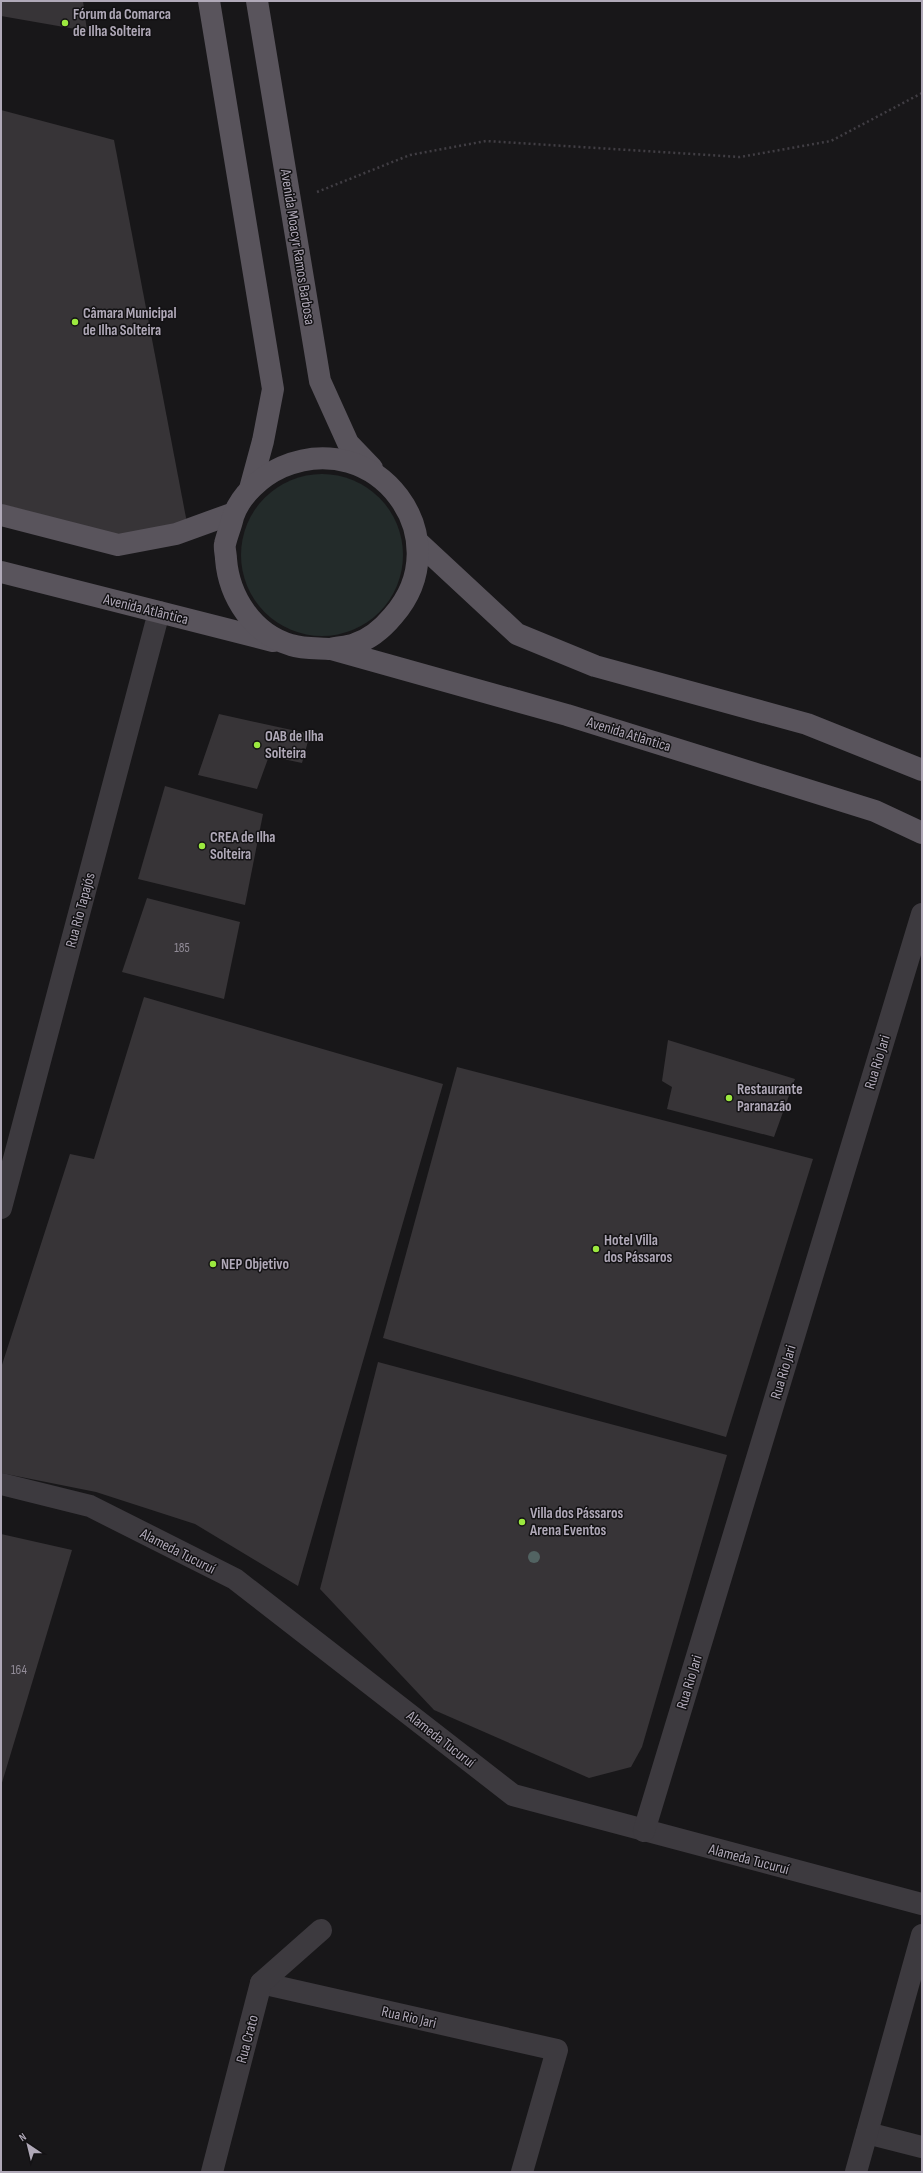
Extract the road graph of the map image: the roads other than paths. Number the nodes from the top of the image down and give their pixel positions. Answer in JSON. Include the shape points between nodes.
{"nodes":[{"id":1,"x":209,"y":1,"type":"edge"},
{"id":2,"x":258,"y":1,"type":"edge"},
{"id":3,"x":380,"y":476,"type":"junction"},
{"id":4,"x":250,"y":489,"type":"junction"},
{"id":5,"x":234,"y":513,"type":"junction"},
{"id":6,"x":1,"y":515,"type":"edge"},
{"id":7,"x":418,"y":542,"type":"junction"},
{"id":8,"x":1,"y":572,"type":"edge"},
{"id":9,"x":159,"y":612,"type":"junction"},
{"id":10,"x":292,"y":646,"type":"junction"},
{"id":11,"x":331,"y":649,"type":"junction"},
{"id":12,"x":922,"y":770,"type":"edge"},
{"id":13,"x":922,"y":833,"type":"edge"},
{"id":14,"x":922,"y":914,"type":"edge"},
{"id":15,"x":1,"y":1208,"type":"edge"},
{"id":16,"x":1,"y":1484,"type":"edge"},
{"id":17,"x":644,"y":1831,"type":"junction"},
{"id":18,"x":922,"y":1904,"type":"edge"},
{"id":19,"x":321,"y":1930,"type":"dead end"},
{"id":20,"x":922,"y":1934,"type":"edge"},
{"id":21,"x":261,"y":1983,"type":"junction"},
{"id":22,"x":868,"y":2133,"type":"junction"},
{"id":23,"x":922,"y":2147,"type":"edge"},
{"id":24,"x":212,"y":2172,"type":"edge"},
{"id":25,"x":522,"y":2172,"type":"edge"},
{"id":26,"x":856,"y":2172,"type":"edge"}],
"edges":[{"from":1,"to":4,"type":"main road","via":[[273,389]]},
{"from":2,"to":3,"type":"main road","name":"Avenida Moacyr Ramos Barbosa","via":[[320,381],[348,442]]},
{"from":3,"to":4,"type":"main road","via":[[355,463],[326,457],[298,460],[272,471]]},
{"from":3,"to":7,"type":"main road","via":[[399,494],[411,517]]},
{"from":4,"to":5,"type":"main road"},
{"from":5,"to":6,"type":"main road","via":[[176,534],[118,545]]},
{"from":5,"to":10,"type":"main road","via":[[225,544],[228,577],[241,607],[263,631]]},
{"from":7,"to":11,"type":"main road","via":[[416,575],[404,604],[383,629],[355,644]]},
{"from":7,"to":12,"type":"main road","via":[[517,634],[596,666],[807,724]]},
{"from":8,"to":9,"type":"main road","name":"Avenida Atlântica"},
{"from":9,"to":10,"type":"main road","name":"Avenida Atlântica"},
{"from":9,"to":15,"type":"street","name":"Rua Rio Tapajós"},
{"from":10,"to":11,"type":"main road"},
{"from":11,"to":13,"type":"main road","name":"Avenida Atlântica","via":[[590,722],[874,811]]},
{"from":14,"to":17,"type":"street","name":"Rua Rio Jari"},
{"from":16,"to":17,"type":"street","name":"Alameda Tucuruí","via":[[90,1506],[235,1579],[513,1795]]},
{"from":17,"to":18,"type":"street","name":"Alameda Tucuruí"},
{"from":19,"to":21,"type":"street"},
{"from":20,"to":22,"type":"street"},
{"from":21,"to":24,"type":"street","name":"Rua Crato"},
{"from":21,"to":25,"type":"street","name":"Rua Rio Jari","via":[[558,2050]]},
{"from":22,"to":23,"type":"street"},
{"from":22,"to":26,"type":"street"}]}
